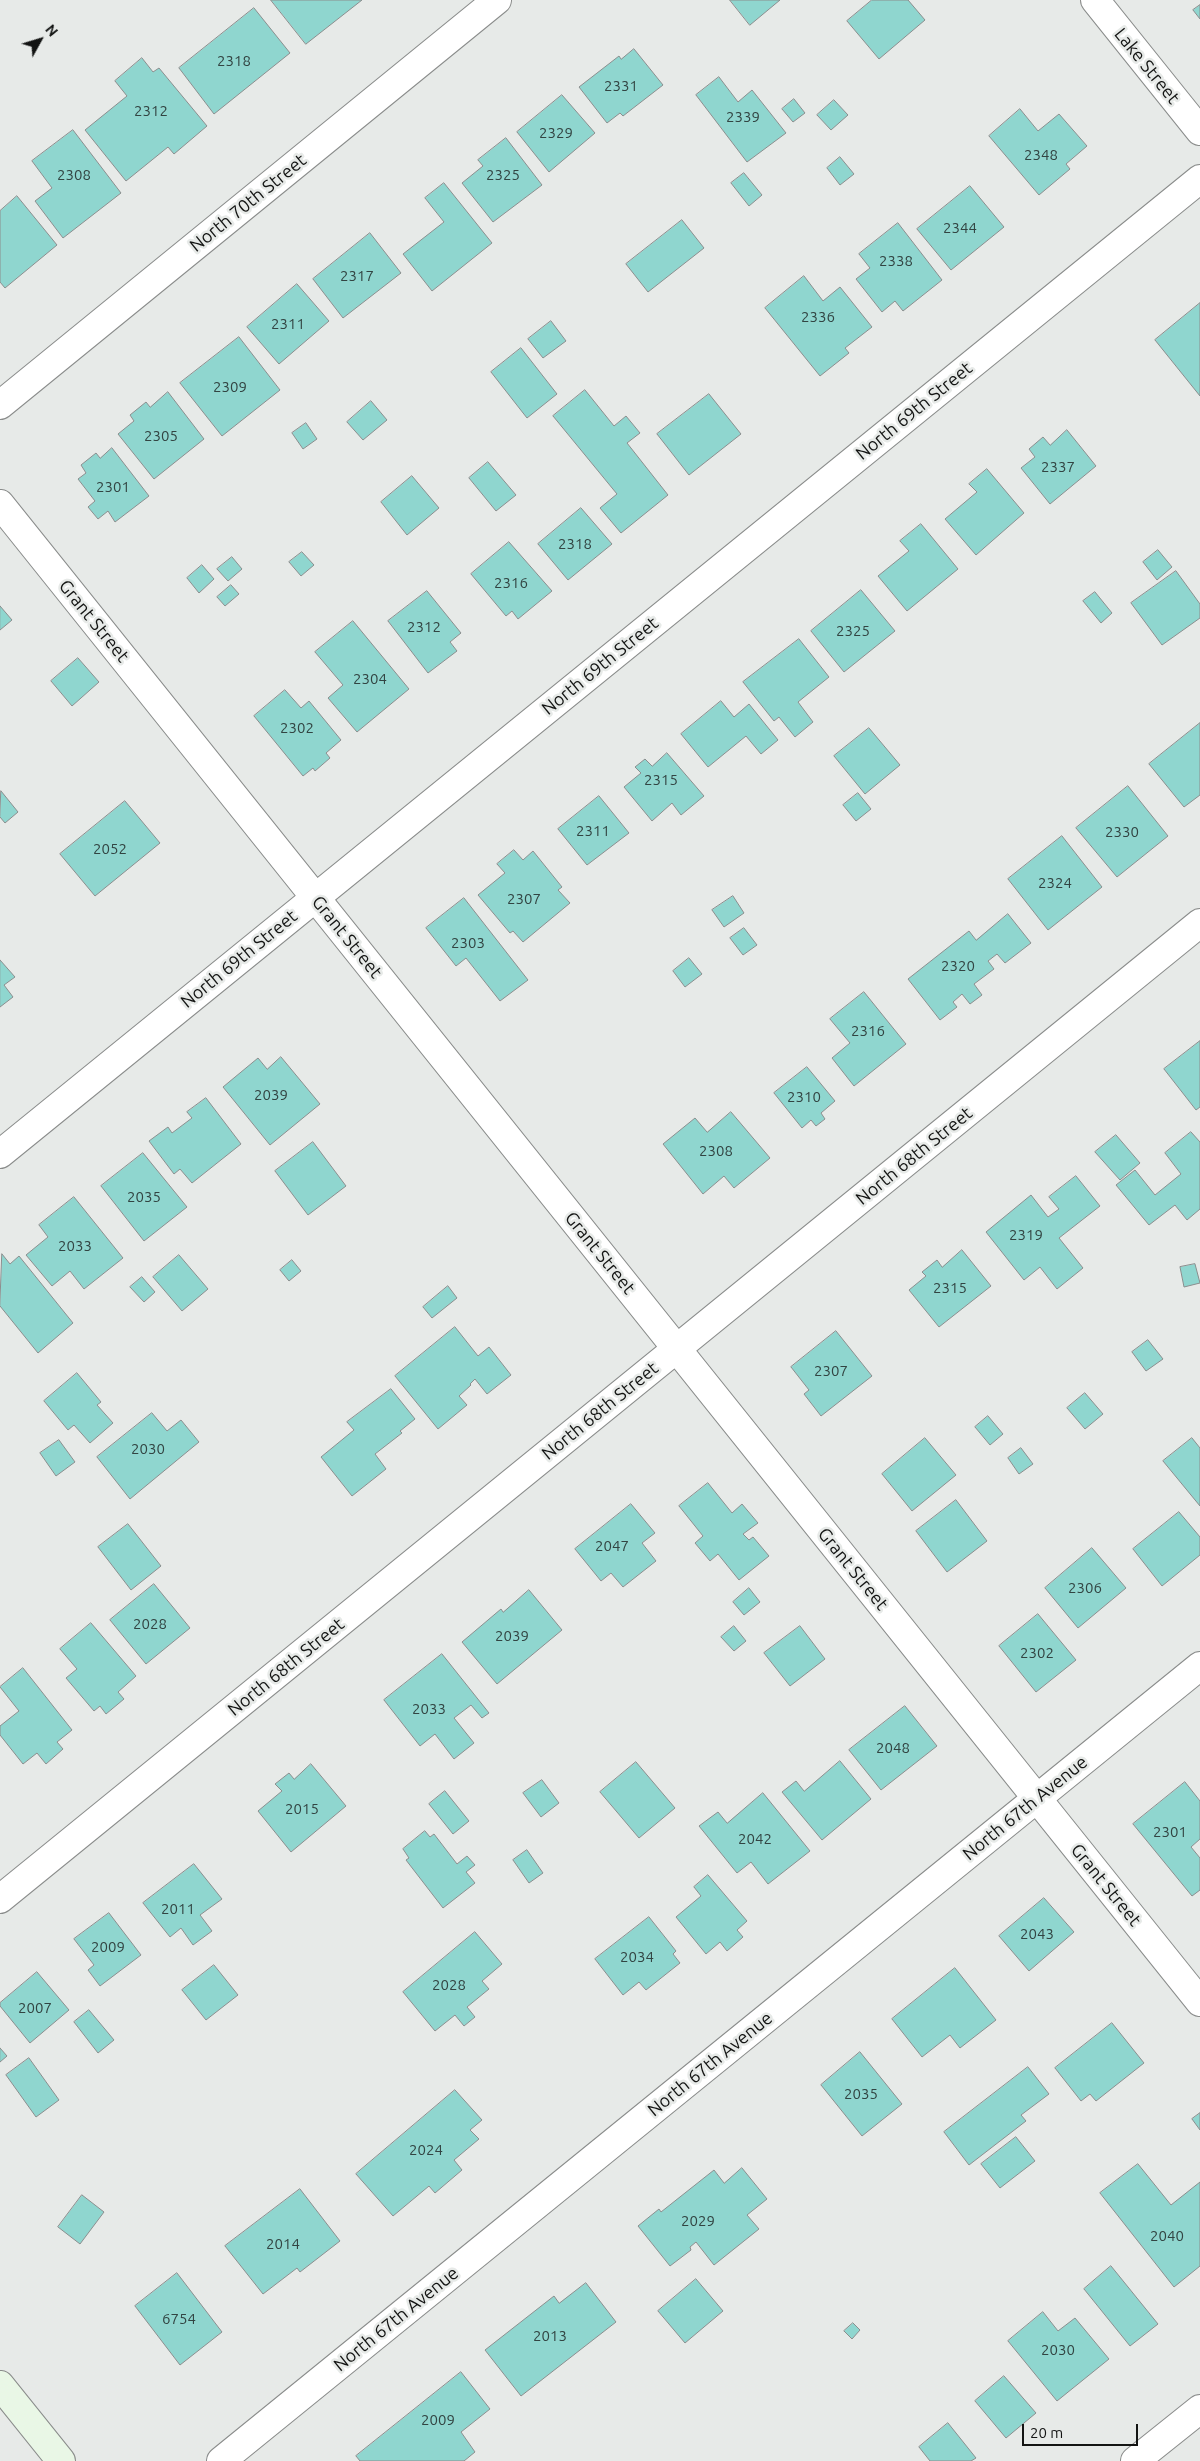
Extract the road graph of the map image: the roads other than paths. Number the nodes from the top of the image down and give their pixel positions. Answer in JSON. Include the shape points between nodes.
{"nodes":[{"id":1,"x":497,"y":0,"type":"edge"},
{"id":2,"x":1094,"y":0,"type":"edge"},
{"id":3,"x":1200,"y":131,"type":"edge"},
{"id":4,"x":1200,"y":179,"type":"edge"},
{"id":5,"x":0,"y":405,"type":"edge"},
{"id":6,"x":0,"y":504,"type":"edge"},
{"id":7,"x":316,"y":897,"type":"junction"},
{"id":8,"x":1200,"y":923,"type":"edge"},
{"id":9,"x":0,"y":1154,"type":"edge"},
{"id":10,"x":677,"y":1348,"type":"junction"},
{"id":11,"x":1200,"y":1666,"type":"edge"},
{"id":12,"x":1037,"y":1798,"type":"junction"},
{"id":13,"x":0,"y":1899,"type":"edge"},
{"id":14,"x":1200,"y":2002,"type":"edge"},
{"id":15,"x":0,"y":2385,"type":"edge"},
{"id":16,"x":1200,"y":2408,"type":"edge"},
{"id":17,"x":61,"y":2461,"type":"edge"},
{"id":18,"x":221,"y":2461,"type":"edge"},
{"id":19,"x":1135,"y":2461,"type":"edge"}],
"edges":[{"from":1,"to":5,"type":"street","name":"North 70th Street"},
{"from":2,"to":3,"type":"street","name":"Lake Street"},
{"from":4,"to":7,"type":"street","name":"North 69th Street"},
{"from":6,"to":7,"type":"street","name":"Grant Street"},
{"from":7,"to":9,"type":"street","name":"North 69th Street"},
{"from":7,"to":10,"type":"street","name":"Grant Street"},
{"from":8,"to":10,"type":"street","name":"North 68th Street"},
{"from":10,"to":12,"type":"street","name":"Grant Street"},
{"from":10,"to":13,"type":"street","name":"North 68th Street"},
{"from":11,"to":12,"type":"street","name":"North 67th Avenue"},
{"from":12,"to":14,"type":"street","name":"Grant Street"},
{"from":12,"to":18,"type":"street","name":"North 67th Avenue"},
{"from":15,"to":17,"type":"main road"},
{"from":16,"to":19,"type":"street"}]}
